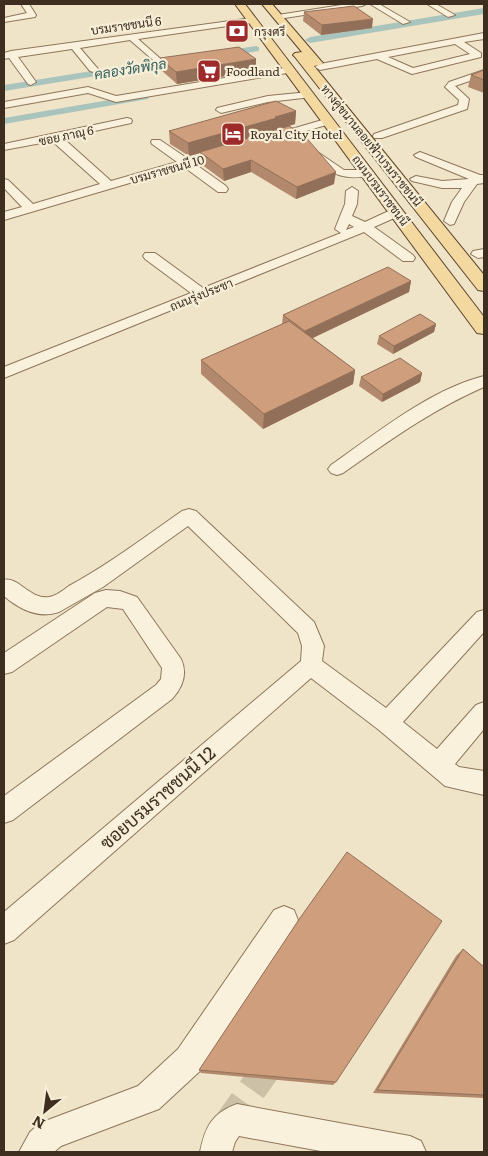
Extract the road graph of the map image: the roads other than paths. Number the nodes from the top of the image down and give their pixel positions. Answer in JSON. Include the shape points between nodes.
{"nodes":[{"id":1,"x":25,"y":4,"type":"edge"},
{"id":2,"x":240,"y":4,"type":"edge"},
{"id":3,"x":248,"y":4,"type":"edge"},
{"id":4,"x":259,"y":4,"type":"edge"},
{"id":5,"x":267,"y":4,"type":"edge"},
{"id":6,"x":362,"y":4,"type":"edge"},
{"id":7,"x":374,"y":4,"type":"edge"},
{"id":8,"x":431,"y":4,"type":"edge"},
{"id":9,"x":451,"y":15,"type":"dead end"},
{"id":10,"x":278,"y":16,"type":"junction"},
{"id":11,"x":4,"y":20,"type":"edge"},
{"id":12,"x":252,"y":20,"type":"junction"},
{"id":13,"x":406,"y":22,"type":"dead end"},
{"id":14,"x":460,"y":31,"type":"dead end"},
{"id":15,"x":484,"y":36,"type":"edge"},
{"id":16,"x":131,"y":37,"type":"junction"},
{"id":17,"x":424,"y":37,"type":"dead end"},
{"id":18,"x":461,"y":42,"type":"junction"},
{"id":19,"x":387,"y":44,"type":"dead end"},
{"id":20,"x":73,"y":45,"type":"junction"},
{"id":21,"x":418,"y":49,"type":"junction"},
{"id":22,"x":8,"y":55,"type":"edge"},
{"id":23,"x":381,"y":59,"type":"junction"},
{"id":24,"x":362,"y":60,"type":"junction"},
{"id":25,"x":320,"y":67,"type":"junction"},
{"id":26,"x":93,"y":69,"type":"dead end"},
{"id":27,"x":290,"y":70,"type":"junction"},
{"id":28,"x":484,"y":73,"type":"edge"},
{"id":29,"x":31,"y":82,"type":"dead end"},
{"id":30,"x":176,"y":90,"type":"junction"},
{"id":31,"x":309,"y":96,"type":"junction"},
{"id":32,"x":4,"y":106,"type":"edge"},
{"id":33,"x":221,"y":110,"type":"dead end"},
{"id":34,"x":127,"y":120,"type":"dead end"},
{"id":35,"x":329,"y":122,"type":"junction"},
{"id":36,"x":38,"y":129,"type":"dead end"},
{"id":37,"x":378,"y":136,"type":"junction"},
{"id":38,"x":56,"y":138,"type":"junction"},
{"id":39,"x":41,"y":140,"type":"junction"},
{"id":40,"x":156,"y":142,"type":"dead end"},
{"id":41,"x":260,"y":142,"type":"edge"},
{"id":42,"x":4,"y":147,"type":"edge"},
{"id":43,"x":232,"y":150,"type":"edge"},
{"id":44,"x":420,"y":155,"type":"dead end"},
{"id":45,"x":319,"y":156,"type":"edge"},
{"id":46,"x":139,"y":161,"type":"dead end"},
{"id":47,"x":186,"y":163,"type":"junction"},
{"id":48,"x":368,"y":173,"type":"junction"},
{"id":49,"x":151,"y":174,"type":"junction"},
{"id":50,"x":416,"y":179,"type":"junction"},
{"id":51,"x":479,"y":181,"type":"edge"},
{"id":52,"x":4,"y":182,"type":"edge"},
{"id":53,"x":109,"y":186,"type":"junction"},
{"id":54,"x":222,"y":189,"type":"dead end"},
{"id":55,"x":352,"y":191,"type":"dead end"},
{"id":56,"x":428,"y":193,"type":"dead end"},
{"id":57,"x":439,"y":207,"type":"dead end"},
{"id":58,"x":30,"y":208,"type":"junction"},
{"id":59,"x":397,"y":212,"type":"junction"},
{"id":60,"x":4,"y":216,"type":"edge"},
{"id":61,"x":346,"y":218,"type":"junction"},
{"id":62,"x":450,"y":221,"type":"junction"},
{"id":63,"x":365,"y":227,"type":"junction"},
{"id":64,"x":336,"y":240,"type":"junction"},
{"id":65,"x":150,"y":256,"type":"dead end"},
{"id":66,"x":482,"y":256,"type":"edge"},
{"id":67,"x":408,"y":258,"type":"dead end"},
{"id":68,"x":484,"y":286,"type":"edge"},
{"id":69,"x":201,"y":294,"type":"junction"},
{"id":70,"x":484,"y":310,"type":"edge"},
{"id":71,"x":484,"y":329,"type":"edge"},
{"id":72,"x":4,"y":373,"type":"edge"},
{"id":73,"x":484,"y":381,"type":"edge"},
{"id":74,"x":337,"y":468,"type":"dead end"},
{"id":75,"x":4,"y":588,"type":"edge"},
{"id":76,"x":484,"y":618,"type":"edge"},
{"id":77,"x":4,"y":665,"type":"edge"},
{"id":78,"x":311,"y":665,"type":"junction"},
{"id":79,"x":484,"y":712,"type":"edge"},
{"id":80,"x":387,"y":723,"type":"junction"},
{"id":81,"x":439,"y":765,"type":"junction"},
{"id":82,"x":484,"y":784,"type":"edge"},
{"id":83,"x":4,"y":812,"type":"edge"},
{"id":84,"x":284,"y":920,"type":"dead end"},
{"id":85,"x":4,"y":930,"type":"edge"},
{"id":86,"x":35,"y":1152,"type":"edge"},
{"id":87,"x":216,"y":1152,"type":"edge"},
{"id":88,"x":410,"y":1152,"type":"edge"}],
"edges":[{"from":1,"to":11,"type":"street","via":[[32,15]]},
{"from":2,"to":12,"type":"main road","name":"ถนนบรมราชชนนี"},
{"from":3,"to":70,"type":"main road","name":"ทางคู่ขนานลอยฟ้าบรมราชชนนี"},
{"from":4,"to":68,"type":"main road","name":"ทางคู่ขนานลอยฟ้าบรมราชชนนี"},
{"from":5,"to":10,"type":"main road"},
{"from":6,"to":10,"type":"street"},
{"from":7,"to":13,"type":"street"},
{"from":8,"to":9,"type":"street"},
{"from":10,"to":25,"type":"main road"},
{"from":12,"to":16,"type":"street","name":"บรมราชชนนี 6"},
{"from":12,"to":27,"type":"main road","name":"ถนนบรมราชชนนี"},
{"from":14,"to":18,"type":"street"},
{"from":15,"to":18,"type":"street"},
{"from":16,"to":20,"type":"street","name":"บรมราชชนนี 6"},
{"from":16,"to":30,"type":"street"},
{"from":17,"to":21,"type":"street","via":[[414,45]]},
{"from":18,"to":21,"type":"street"},
{"from":18,"to":23,"type":"street"},
{"from":18,"to":23,"type":"street","via":[[478,55],[412,71]]},
{"from":19,"to":23,"type":"street","via":[[367,53]]},
{"from":20,"to":22,"type":"street","name":"บรมราชชนนี 6"},
{"from":20,"to":26,"type":"street"},
{"from":21,"to":23,"type":"street"},
{"from":22,"to":29,"type":"street"},
{"from":23,"to":24,"type":"street"},
{"from":23,"to":24,"type":"street"},
{"from":24,"to":25,"type":"street"},
{"from":25,"to":37,"type":"main road"},
{"from":27,"to":30,"type":"street","via":[[266,70]]},
{"from":27,"to":31,"type":"main road","name":"ถนนบรมราชชนนี"},
{"from":28,"to":37,"type":"street","via":[[450,87],[464,99],[463,106]]},
{"from":30,"to":32,"type":"street","via":[[165,96],[116,99],[88,90]]},
{"from":31,"to":33,"type":"street","via":[[268,99]]},
{"from":31,"to":35,"type":"main road","name":"ถนนบรมราชชนนี"},
{"from":34,"to":38,"type":"street","name":"ซอย ภาณุ 6"},
{"from":35,"to":41,"type":"street"},
{"from":35,"to":48,"type":"main road","name":"ถนนบรมราชชนนี"},
{"from":36,"to":39,"type":"street"},
{"from":37,"to":50,"type":"main road"},
{"from":38,"to":39,"type":"street","name":"ซอย ภาณุ 6"},
{"from":38,"to":53,"type":"street"},
{"from":39,"to":42,"type":"street","name":"ซอย ภาณุ 6"},
{"from":40,"to":47,"type":"street"},
{"from":43,"to":47,"type":"street","name":"บรมราชชนนี 10"},
{"from":44,"to":51,"type":"street"},
{"from":45,"to":48,"type":"street","via":[[337,174]]},
{"from":46,"to":49,"type":"street"},
{"from":47,"to":49,"type":"street","name":"บรมราชชนนี 10"},
{"from":47,"to":54,"type":"street"},
{"from":48,"to":59,"type":"main road","name":"ถนนบรมราชชนนี"},
{"from":49,"to":53,"type":"street","name":"บรมราชชนนี 10"},
{"from":50,"to":51,"type":"street","via":[[448,187]]},
{"from":50,"to":56,"type":"main road"},
{"from":51,"to":62,"type":"street","via":[[458,202]]},
{"from":52,"to":58,"type":"street"},
{"from":53,"to":58,"type":"street","name":"บรมราชชนนี 10"},
{"from":55,"to":61,"type":"street"},
{"from":57,"to":62,"type":"main road"},
{"from":58,"to":60,"type":"street","name":"บรมราชชนนี 10"},
{"from":59,"to":63,"type":"street","name":"ถนนรุ่งประชา"},
{"from":59,"to":71,"type":"main road","name":"ถนนบรมราชชนนี"},
{"from":61,"to":63,"type":"street"},
{"from":61,"to":64,"type":"street"},
{"from":62,"to":66,"type":"main road"},
{"from":63,"to":64,"type":"street","name":"ถนนรุ่งประชา"},
{"from":63,"to":67,"type":"street"},
{"from":64,"to":69,"type":"street","name":"ถนนรุ่งประชา"},
{"from":65,"to":69,"type":"street"},
{"from":69,"to":72,"type":"street","name":"ถนนรุ่งประชา"},
{"from":73,"to":74,"type":"street","via":[[449,396],[406,421]]},
{"from":75,"to":78,"type":"street","via":[[32,604],[52,606],[189,516],[307,628],[313,646]]},
{"from":76,"to":80,"type":"street"},
{"from":77,"to":83,"type":"street","via":[[102,599],[112,597],[130,603],[173,666],[173,676],[164,692]]},
{"from":78,"to":80,"type":"street"},
{"from":78,"to":85,"type":"street","name":"ซอยบรมราชชนนี 12"},
{"from":79,"to":81,"type":"street"},
{"from":80,"to":81,"type":"street"},
{"from":81,"to":82,"type":"street","via":[[454,778]]},
{"from":84,"to":86,"type":"street","via":[[189,1060],[148,1098],[50,1134]]},
{"from":87,"to":88,"type":"street","via":[[224,1129],[231,1121],[237,1120]]}]}
